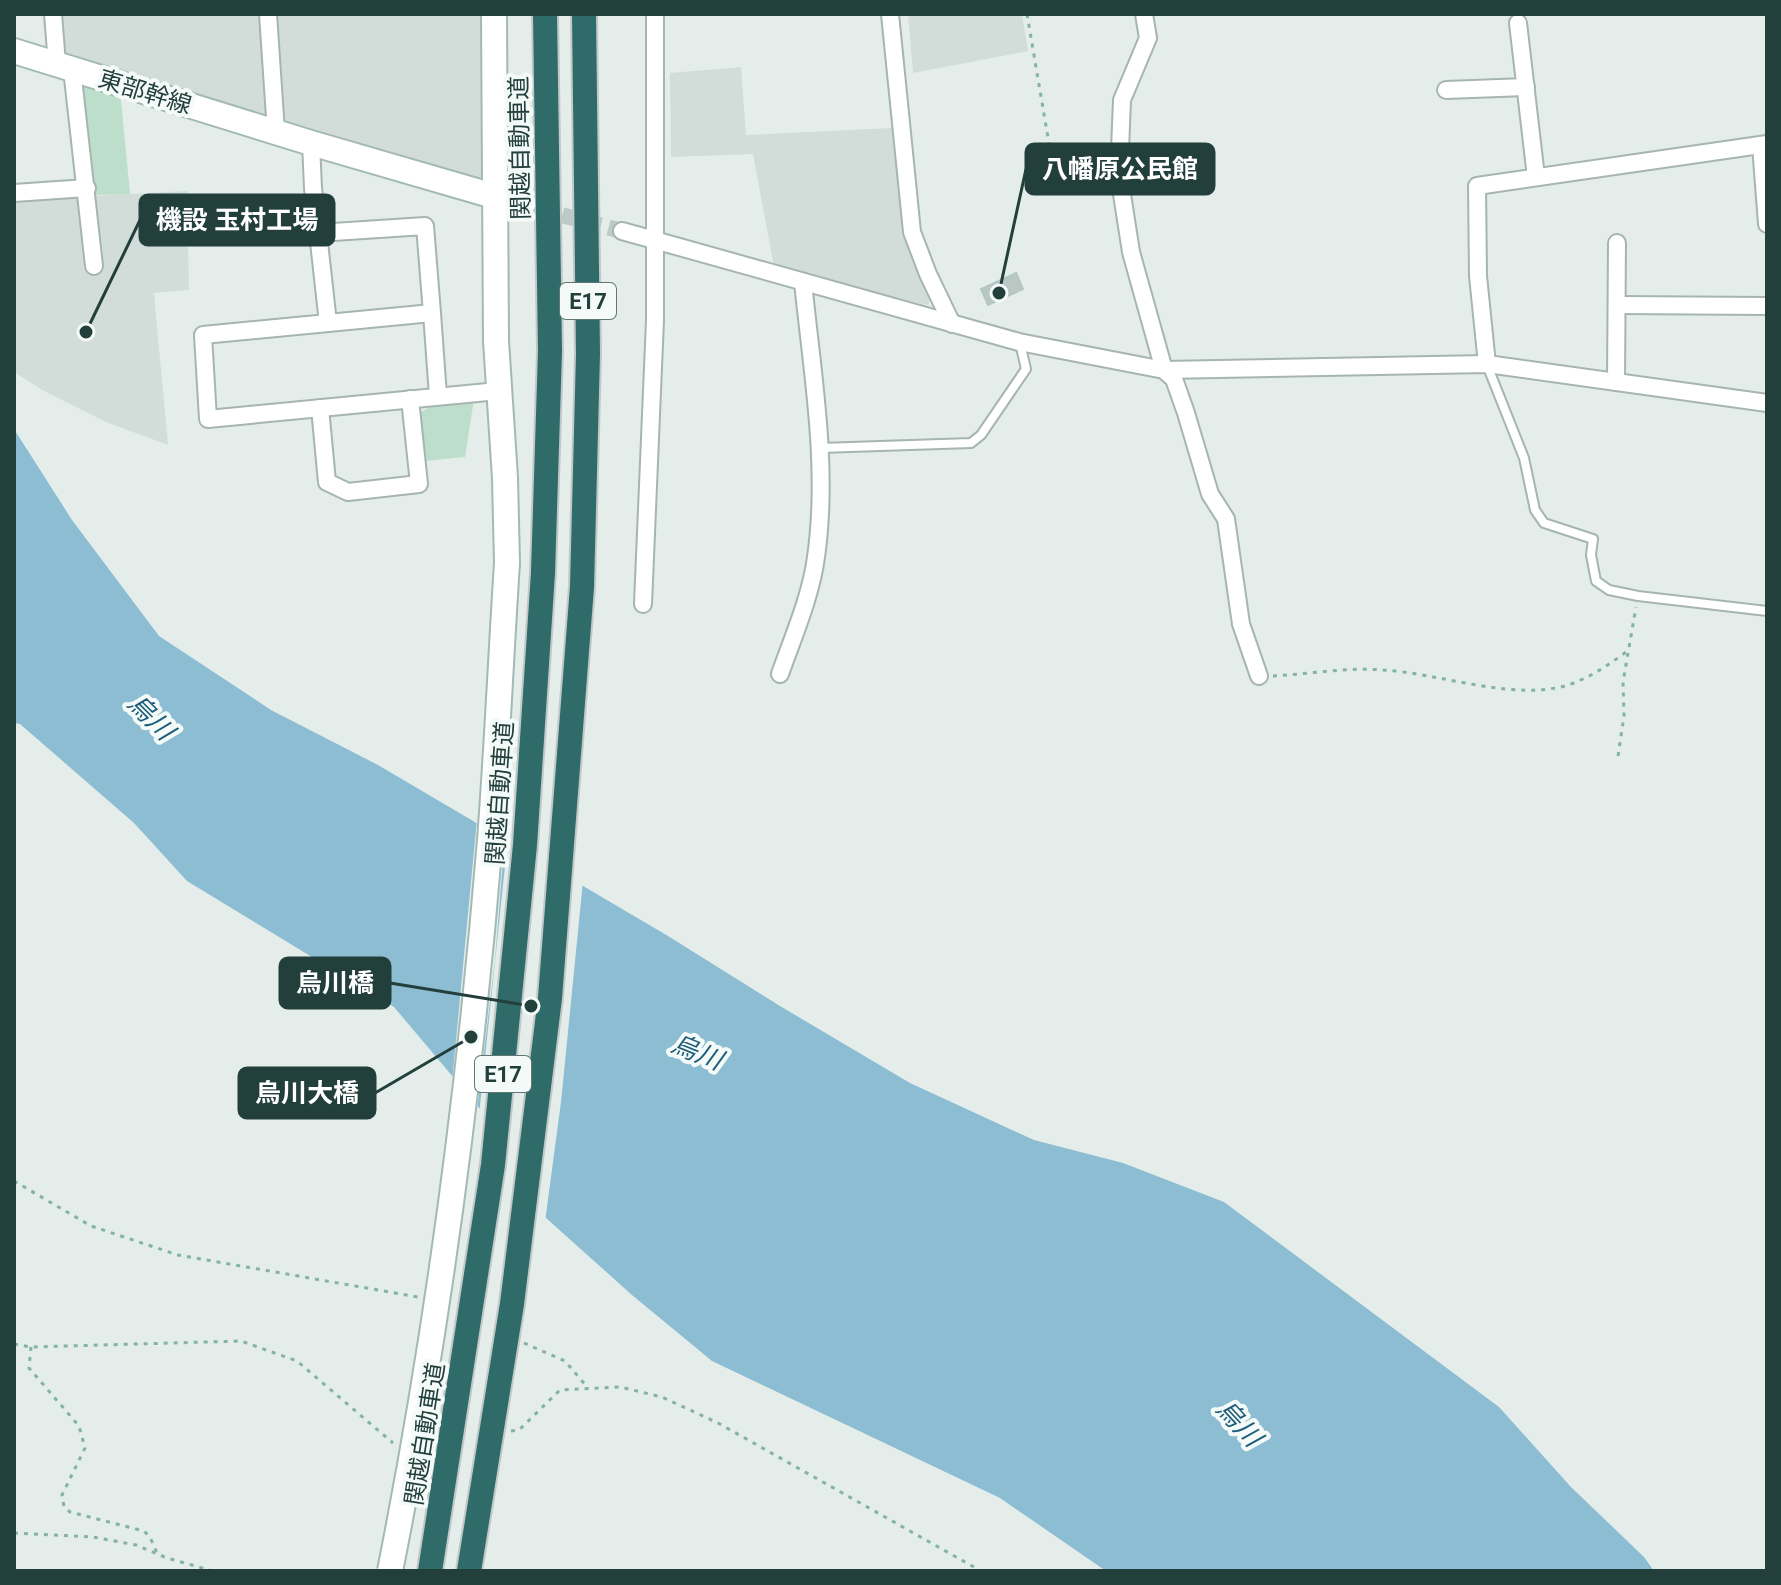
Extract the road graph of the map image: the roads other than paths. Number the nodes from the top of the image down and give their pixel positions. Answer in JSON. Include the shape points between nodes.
{"nodes":[{"id":1,"x":53,"y":14,"type":"edge"},
{"id":2,"x":268,"y":14,"type":"edge"},
{"id":3,"x":494,"y":14,"type":"edge"},
{"id":4,"x":545,"y":14,"type":"edge"},
{"id":5,"x":584,"y":14,"type":"edge"},
{"id":6,"x":655,"y":14,"type":"edge"},
{"id":7,"x":890,"y":14,"type":"edge"},
{"id":8,"x":1144,"y":14,"type":"edge"},
{"id":9,"x":1518,"y":23,"type":"dead end"},
{"id":10,"x":14,"y":51,"type":"edge"},
{"id":11,"x":65,"y":67,"type":"junction"},
{"id":12,"x":1526,"y":87,"type":"junction"},
{"id":13,"x":1446,"y":90,"type":"dead end"},
{"id":14,"x":276,"y":132,"type":"junction"},
{"id":15,"x":311,"y":143,"type":"junction"},
{"id":16,"x":1764,"y":144,"type":"edge"},
{"id":17,"x":1536,"y":177,"type":"junction"},
{"id":18,"x":87,"y":188,"type":"junction"},
{"id":19,"x":14,"y":193,"type":"edge"},
{"id":20,"x":497,"y":197,"type":"junction"},
{"id":21,"x":527,"y":205,"type":"tunnel mouth"},
{"id":22,"x":1767,"y":224,"type":"edge"},
{"id":23,"x":622,"y":231,"type":"tunnel mouth"},
{"id":24,"x":318,"y":233,"type":"junction"},
{"id":25,"x":655,"y":242,"type":"junction"},
{"id":26,"x":1617,"y":243,"type":"dead end"},
{"id":27,"x":94,"y":266,"type":"dead end"},
{"id":28,"x":803,"y":282,"type":"junction"},
{"id":29,"x":1617,"y":305,"type":"junction"},
{"id":30,"x":1767,"y":306,"type":"edge"},
{"id":31,"x":432,"y":313,"type":"junction"},
{"id":32,"x":328,"y":323,"type":"junction"},
{"id":33,"x":952,"y":324,"type":"junction"},
{"id":34,"x":1019,"y":342,"type":"junction"},
{"id":35,"x":1487,"y":364,"type":"junction"},
{"id":36,"x":1164,"y":370,"type":"junction"},
{"id":37,"x":1616,"y":382,"type":"junction"},
{"id":38,"x":498,"y":391,"type":"junction"},
{"id":39,"x":438,"y":396,"type":"junction"},
{"id":40,"x":410,"y":399,"type":"junction"},
{"id":41,"x":1767,"y":403,"type":"edge"},
{"id":42,"x":320,"y":408,"type":"junction"},
{"id":43,"x":818,"y":448,"type":"junction"},
{"id":44,"x":643,"y":604,"type":"dead end"},
{"id":45,"x":1767,"y":611,"type":"edge"},
{"id":46,"x":780,"y":674,"type":"dead end"},
{"id":47,"x":1259,"y":676,"type":"road end"},
{"id":48,"x":390,"y":1571,"type":"edge"},
{"id":49,"x":430,"y":1571,"type":"edge"},
{"id":50,"x":469,"y":1571,"type":"edge"}],
"edges":[{"from":1,"to":11,"type":"street"},
{"from":2,"to":14,"type":"street"},
{"from":3,"to":20,"type":"street"},
{"from":4,"to":49,"type":"highway","name":"関越自動車道","number":"E17","bridge":true,"via":[[550,351],[543,573],[525,845],[473,1311]]},
{"from":5,"to":50,"type":"highway","number":"E17","bridge":true,"via":[[588,354],[582,587],[550,998],[512,1304]]},
{"from":6,"to":25,"type":"street"},
{"from":7,"to":33,"type":"street","via":[[912,232]]},
{"from":8,"to":36,"type":"street","via":[[1148,38],[1122,100],[1119,175],[1131,252]]},
{"from":9,"to":12,"type":"street"},
{"from":10,"to":11,"type":"street","name":"東部幹線"},
{"from":11,"to":14,"type":"street","name":"東部幹線"},
{"from":11,"to":18,"type":"street"},
{"from":12,"to":13,"type":"street"},
{"from":12,"to":17,"type":"street"},
{"from":14,"to":15,"type":"street","name":"東部幹線"},
{"from":15,"to":20,"type":"street","name":"東部幹線"},
{"from":15,"to":24,"type":"street"},
{"from":16,"to":17,"type":"street"},
{"from":16,"to":22,"type":"street"},
{"from":17,"to":35,"type":"street","via":[[1477,186],[1478,276]]},
{"from":18,"to":19,"type":"street"},
{"from":18,"to":27,"type":"street"},
{"from":20,"to":21,"type":"street"},
{"from":20,"to":38,"type":"street"},
{"from":23,"to":25,"type":"street"},
{"from":24,"to":31,"type":"street","via":[[425,226]]},
{"from":24,"to":32,"type":"street"},
{"from":25,"to":28,"type":"street"},
{"from":25,"to":44,"type":"street"},
{"from":26,"to":29,"type":"street"},
{"from":28,"to":33,"type":"street"},
{"from":28,"to":43,"type":"street"},
{"from":29,"to":30,"type":"street"},
{"from":29,"to":37,"type":"street"},
{"from":31,"to":32,"type":"street"},
{"from":31,"to":39,"type":"street"},
{"from":32,"to":42,"type":"street","via":[[203,335],[208,419]]},
{"from":33,"to":34,"type":"street"},
{"from":34,"to":36,"type":"street"},
{"from":34,"to":43,"type":"lane","via":[[1026,369],[971,443]]},
{"from":35,"to":36,"type":"street"},
{"from":35,"to":37,"type":"street"},
{"from":35,"to":45,"type":"lane","via":[[1524,458],[1535,510],[1544,523],[1593,539],[1596,581],[1609,590],[1638,596]]},
{"from":36,"to":47,"type":"street","via":[[1174,379],[1210,494],[1226,519],[1241,624]]},
{"from":37,"to":41,"type":"street"},
{"from":38,"to":39,"type":"street"},
{"from":38,"to":48,"type":"street","bridge":true,"via":[[507,563],[490,840],[434,1326]]},
{"from":39,"to":40,"type":"street"},
{"from":40,"to":42,"type":"street"},
{"from":40,"to":42,"type":"street","via":[[419,484],[348,492],[327,482]]},
{"from":43,"to":46,"type":"street","via":[[816,560]]}]}
